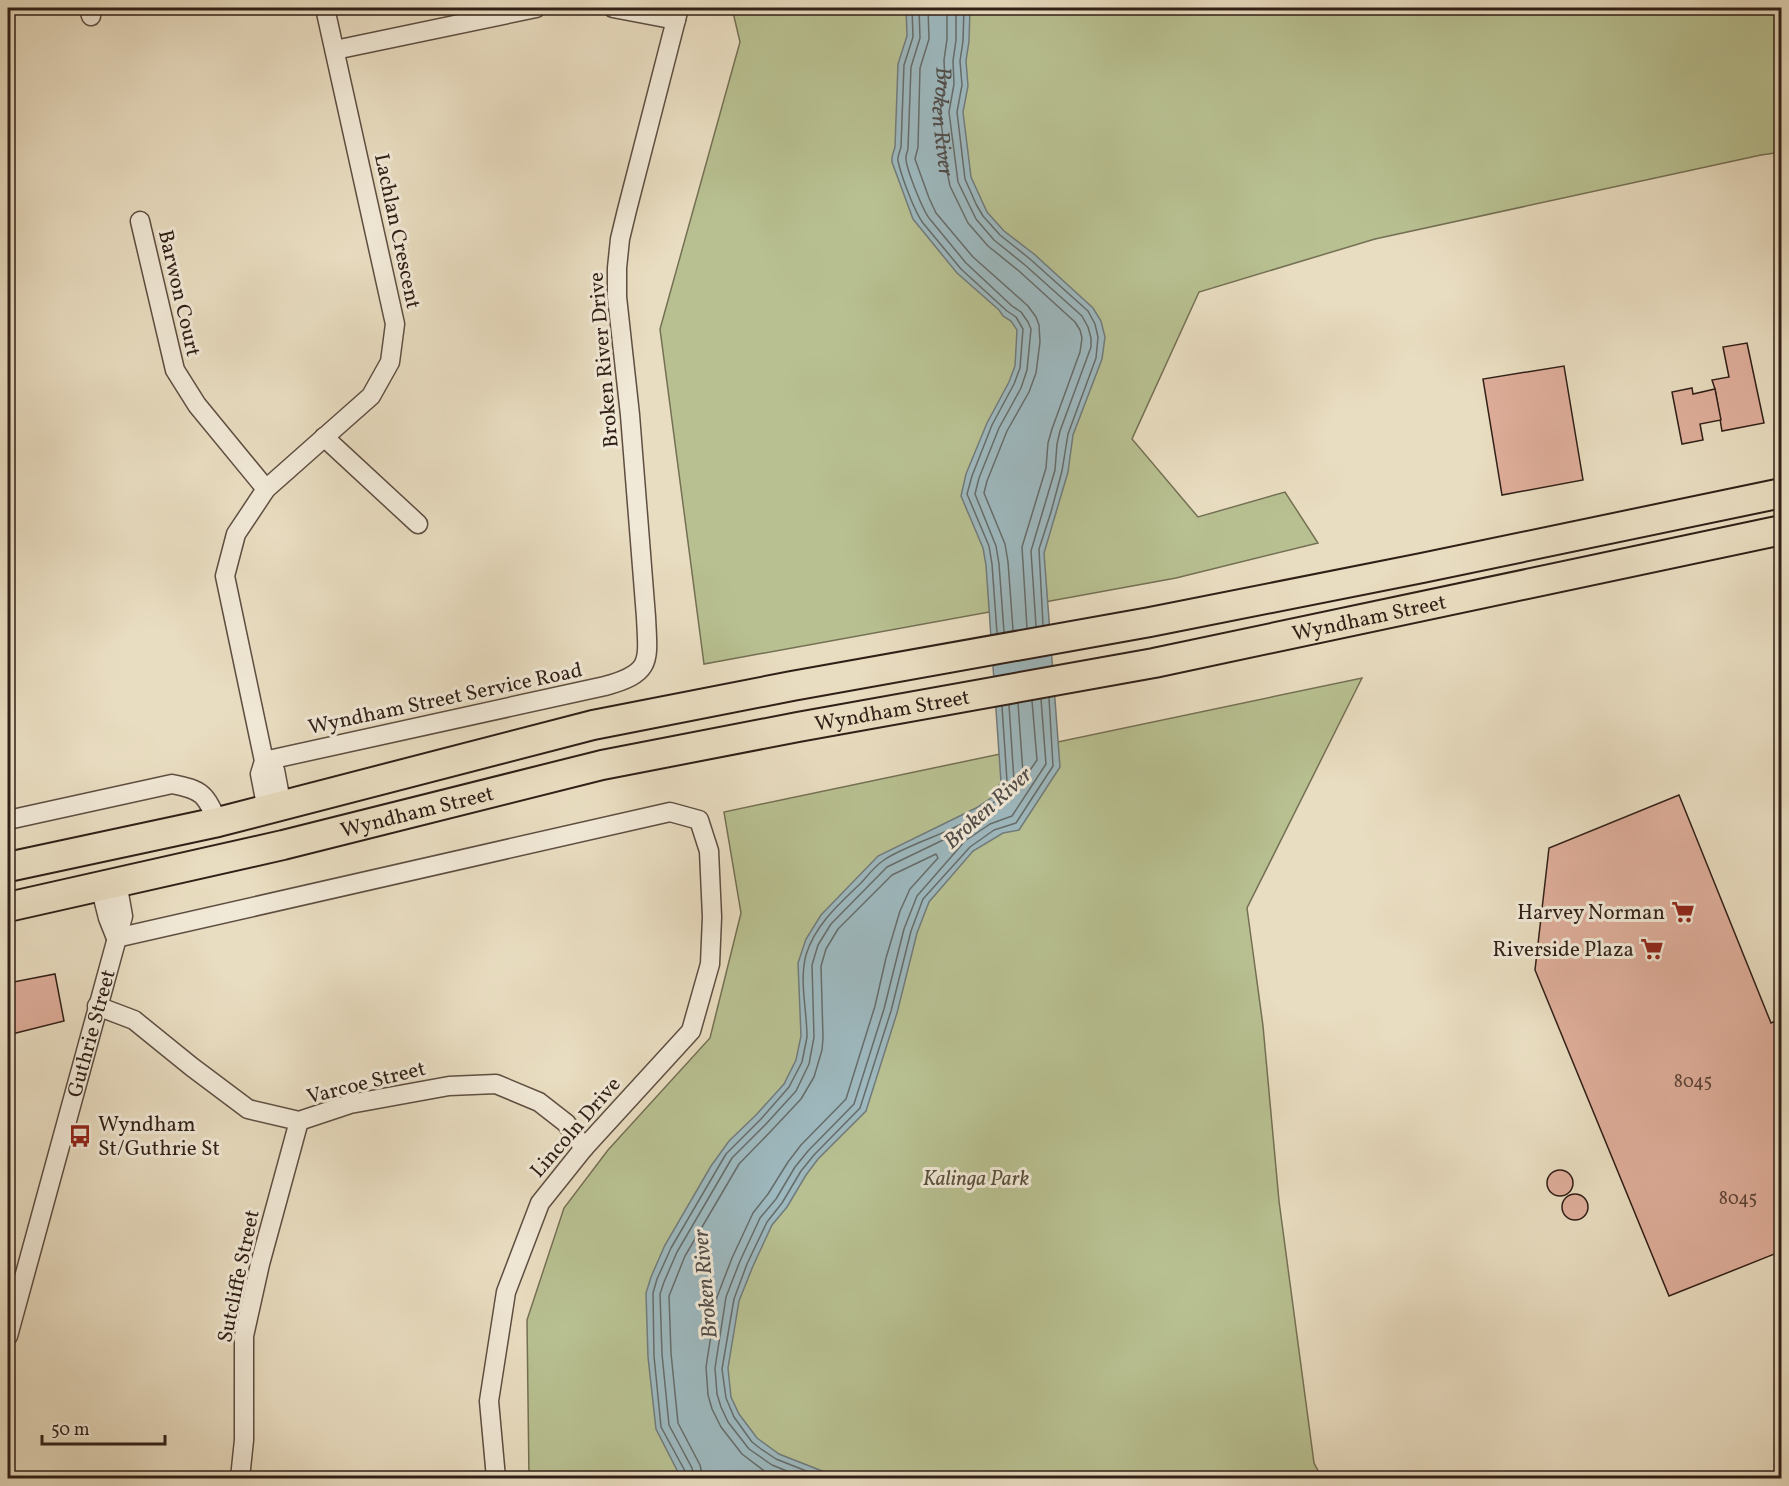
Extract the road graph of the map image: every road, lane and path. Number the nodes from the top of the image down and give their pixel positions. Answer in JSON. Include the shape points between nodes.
{"nodes":[{"id":1,"x":325,"y":8,"type":"edge"},
{"id":2,"x":536,"y":8,"type":"edge"},
{"id":3,"x":613,"y":8,"type":"edge"},
{"id":4,"x":678,"y":14,"type":"edge"},
{"id":5,"x":334,"y":50,"type":"junction"},
{"id":6,"x":140,"y":221,"type":"dead end"},
{"id":7,"x":324,"y":437,"type":"junction"},
{"id":8,"x":266,"y":489,"type":"junction"},
{"id":9,"x":1782,"y":493,"type":"edge"},
{"id":10,"x":418,"y":524,"type":"dead end"},
{"id":11,"x":1607,"y":530,"type":"junction"},
{"id":12,"x":1782,"y":530,"type":"edge"},
{"id":13,"x":1660,"y":556,"type":"junction"},
{"id":14,"x":1394,"y":574,"type":"junction"},
{"id":15,"x":1443,"y":603,"type":"junction"},
{"id":16,"x":634,"y":676,"type":"joint"},
{"id":17,"x":264,"y":761,"type":"junction"},
{"id":18,"x":275,"y":808,"type":"junction"},
{"id":19,"x":8,"y":820,"type":"edge"},
{"id":20,"x":218,"y":822,"type":"junction"},
{"id":21,"x":283,"y":845,"type":"junction"},
{"id":22,"x":100,"y":846,"type":"junction"},
{"id":23,"x":8,"y":867,"type":"edge"},
{"id":24,"x":109,"y":884,"type":"junction"},
{"id":25,"x":8,"y":907,"type":"edge"},
{"id":26,"x":116,"y":938,"type":"junction"},
{"id":27,"x":97,"y":1006,"type":"junction"},
{"id":28,"x":299,"y":1121,"type":"junction"},
{"id":29,"x":584,"y":1148,"type":"junction"},
{"id":30,"x":8,"y":1336,"type":"edge"},
{"id":31,"x":240,"y":1479,"type":"edge"},
{"id":32,"x":496,"y":1479,"type":"edge"}],
"edges":[{"from":1,"to":5,"type":"street","name":"Lachlan Crescent"},
{"from":2,"to":5,"type":"street"},
{"from":3,"to":4,"type":"street"},
{"from":4,"to":16,"type":"street","name":"Broken River Drive","via":[[620,239],[617,268],[647,650]]},
{"from":5,"to":7,"type":"street","name":"Lachlan Crescent","via":[[395,324],[390,362],[371,396]]},
{"from":6,"to":8,"type":"street","name":"Barwon Court","via":[[175,370],[196,405]]},
{"from":7,"to":8,"type":"street","name":"Lachlan Crescent"},
{"from":7,"to":10,"type":"street"},
{"from":8,"to":17,"type":"street","name":"Lachlan Crescent","via":[[236,534],[225,576]]},
{"from":9,"to":11,"type":"highway","name":"Wyndham Street"},
{"from":11,"to":13,"type":"highway","via":[[1645,544]]},
{"from":11,"to":14,"type":"highway","name":"Wyndham Street"},
{"from":12,"to":13,"type":"highway","name":"Wyndham Street"},
{"from":13,"to":15,"type":"highway","name":"Wyndham Street"},
{"from":14,"to":15,"type":"highway","via":[[1408,592]]},
{"from":14,"to":18,"type":"highway","name":"Wyndham Street","via":[[594,725]]},
{"from":15,"to":21,"type":"highway","name":"Wyndham Street","via":[[1154,663],[602,765]]},
{"from":16,"to":17,"type":"street","name":"Wyndham Street Service Road","via":[[605,686]]},
{"from":17,"to":18,"type":"street","name":"Lachlan Crescent","via":[[260,774]]},
{"from":18,"to":20,"type":"highway","name":"Wyndham Street"},
{"from":18,"to":21,"type":"highway"},
{"from":19,"to":20,"type":"street","via":[[172,783],[192,788],[207,799]]},
{"from":20,"to":22,"type":"highway","name":"Wyndham Street"},
{"from":21,"to":24,"type":"highway","name":"Wyndham Street"},
{"from":22,"to":23,"type":"highway","name":"Wyndham Street"},
{"from":22,"to":24,"type":"highway"},
{"from":24,"to":25,"type":"highway","name":"Wyndham Street"},
{"from":24,"to":26,"type":"street","via":[[108,918]]},
{"from":26,"to":27,"type":"street","name":"Guthrie Street"},
{"from":26,"to":29,"type":"street","name":"Lincoln Drive","via":[[670,812],[699,820],[709,851],[712,917],[710,964],[691,1031]]},
{"from":27,"to":28,"type":"street","name":"Varcoe Street","via":[[134,1020],[248,1109]]},
{"from":27,"to":30,"type":"street","name":"Guthrie Street"},
{"from":28,"to":29,"type":"street","name":"Varcoe Street","via":[[350,1104],[449,1086],[496,1084],[538,1102],[566,1123]]},
{"from":28,"to":31,"type":"street","name":"Sutcliffe Street","via":[[243,1336],[244,1440]]},
{"from":29,"to":32,"type":"street","name":"Lincoln Drive","via":[[540,1203],[506,1292],[489,1401]]}]}
